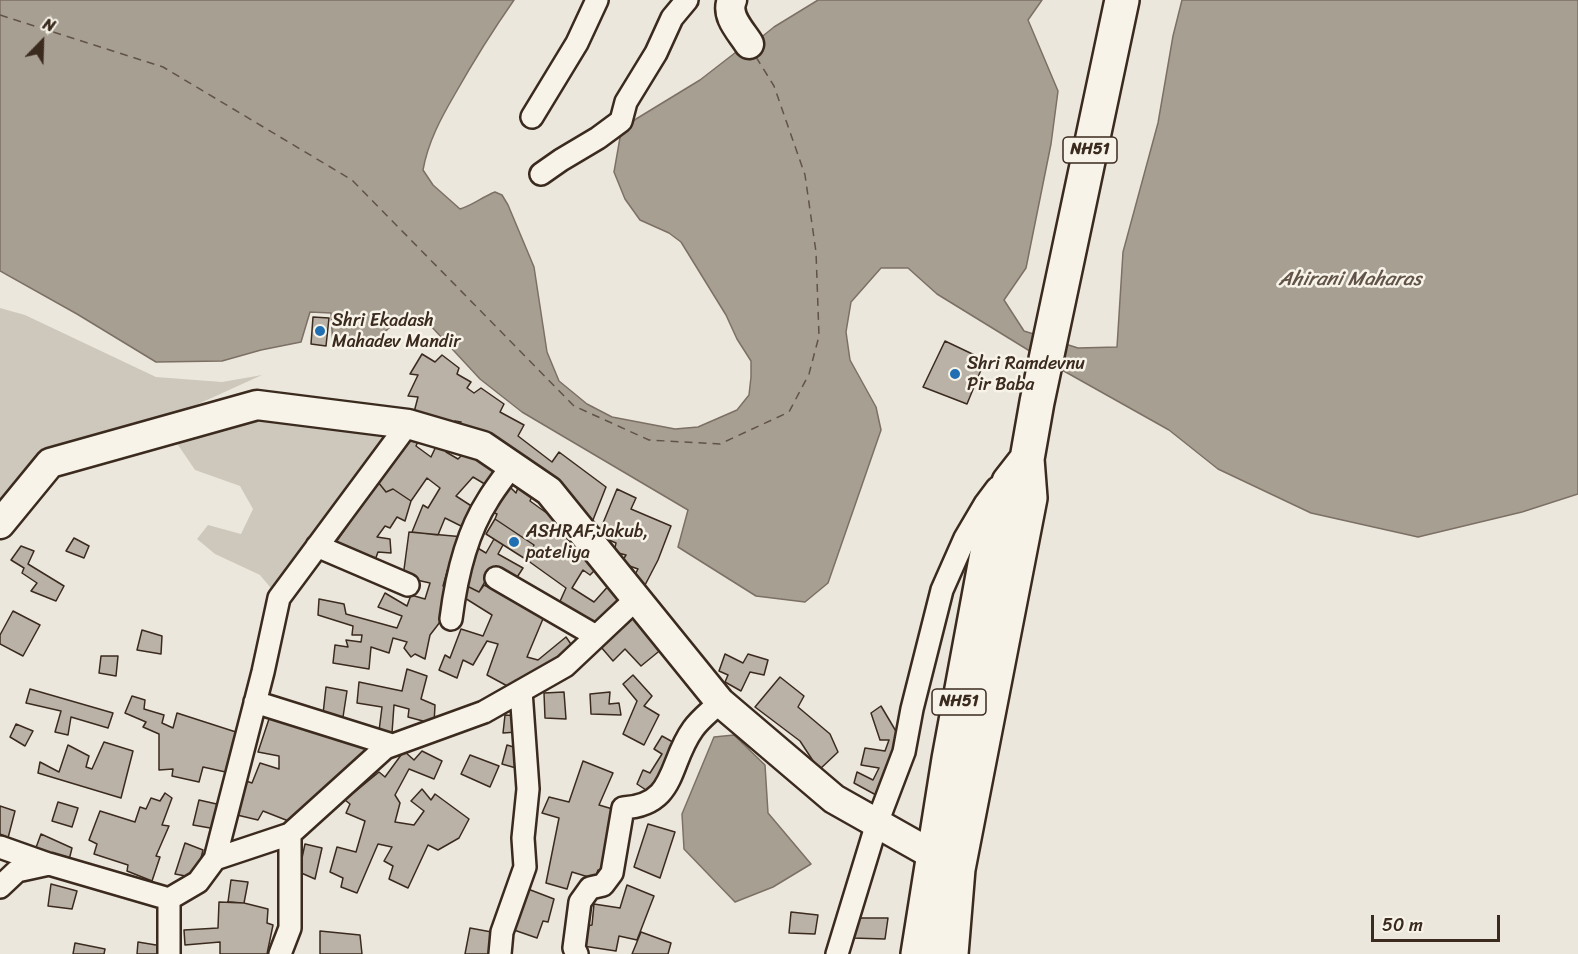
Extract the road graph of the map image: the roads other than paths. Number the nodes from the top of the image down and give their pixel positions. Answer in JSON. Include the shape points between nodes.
{"nodes":[{"id":1,"x":597,"y":0,"type":"edge"},
{"id":2,"x":687,"y":0,"type":"edge"},
{"id":3,"x":1122,"y":0,"type":"edge"},
{"id":4,"x":728,"y":2,"type":"edge"},
{"id":5,"x":749,"y":44,"type":"dead end"},
{"id":6,"x":532,"y":117,"type":"dead end"},
{"id":7,"x":541,"y":174,"type":"dead end"},
{"id":8,"x":408,"y":424,"type":"junction"},
{"id":9,"x":1027,"y":459,"type":"junction"},
{"id":10,"x":512,"y":466,"type":"junction"},
{"id":11,"x":0,"y":524,"type":"edge"},
{"id":12,"x":317,"y":546,"type":"junction"},
{"id":13,"x":496,"y":578,"type":"dead end"},
{"id":14,"x":408,"y":585,"type":"dead end"},
{"id":15,"x":635,"y":600,"type":"junction"},
{"id":16,"x":452,"y":619,"type":"dead end"},
{"id":17,"x":596,"y":636,"type":"junction"},
{"id":18,"x":521,"y":691,"type":"junction"},
{"id":19,"x":255,"y":702,"type":"junction"},
{"id":20,"x":720,"y":702,"type":"junction"},
{"id":21,"x":392,"y":745,"type":"junction"},
{"id":22,"x":877,"y":823,"type":"junction"},
{"id":23,"x":290,"y":834,"type":"junction"},
{"id":24,"x":0,"y":847,"type":"edge"},
{"id":25,"x":215,"y":859,"type":"junction"},
{"id":26,"x":945,"y":861,"type":"junction"},
{"id":27,"x":49,"y":864,"type":"junction"},
{"id":28,"x":0,"y":887,"type":"edge"},
{"id":29,"x":170,"y":899,"type":"junction"},
{"id":30,"x":169,"y":954,"type":"edge"},
{"id":31,"x":280,"y":954,"type":"edge"},
{"id":32,"x":500,"y":954,"type":"edge"},
{"id":33,"x":577,"y":954,"type":"edge"},
{"id":34,"x":837,"y":954,"type":"edge"},
{"id":35,"x":918,"y":954,"type":"edge"},
{"id":36,"x":951,"y":954,"type":"edge"}],
"edges":[{"from":1,"to":6,"type":"street","via":[[577,43]]},
{"from":2,"to":7,"type":"street","via":[[672,18],[626,102],[621,121]]},
{"from":3,"to":9,"type":"highway","number":"NH51"},
{"from":4,"to":5,"type":"street","via":[[730,15]]},
{"from":8,"to":10,"type":"street","via":[[483,446]]},
{"from":8,"to":11,"type":"street","via":[[257,405],[50,463]]},
{"from":8,"to":12,"type":"street"},
{"from":9,"to":22,"type":"street","via":[[1006,476],[985,504],[942,590],[904,752]]},
{"from":9,"to":26,"type":"highway","number":"NH51","via":[[1030,498]]},
{"from":10,"to":15,"type":"street","via":[[549,491]]},
{"from":10,"to":16,"type":"street","via":[[487,501],[469,540],[455,586]]},
{"from":12,"to":14,"type":"street"},
{"from":12,"to":19,"type":"street","via":[[279,598]]},
{"from":13,"to":17,"type":"street"},
{"from":15,"to":17,"type":"street"},
{"from":15,"to":20,"type":"street"},
{"from":17,"to":18,"type":"street","via":[[565,666]]},
{"from":18,"to":21,"type":"street","via":[[484,712]]},
{"from":18,"to":32,"type":"street","via":[[528,789],[525,867],[502,932]]},
{"from":19,"to":21,"type":"street"},
{"from":19,"to":25,"type":"street"},
{"from":20,"to":22,"type":"street","via":[[834,799]]},
{"from":20,"to":33,"type":"street","via":[[693,729],[661,794],[637,807],[623,808],[612,873],[603,885],[590,888],[580,902],[574,948]]},
{"from":21,"to":23,"type":"street"},
{"from":22,"to":26,"type":"street"},
{"from":22,"to":34,"type":"street"},
{"from":23,"to":25,"type":"street"},
{"from":23,"to":31,"type":"street","via":[[290,928]]},
{"from":24,"to":27,"type":"street"},
{"from":25,"to":29,"type":"street","via":[[198,882]]},
{"from":26,"to":35,"type":"highway","number":"NH51"},
{"from":26,"to":36,"type":"highway","number":"NH51"},
{"from":27,"to":28,"type":"street","via":[[17,871]]},
{"from":27,"to":29,"type":"street"},
{"from":29,"to":30,"type":"street"}]}
